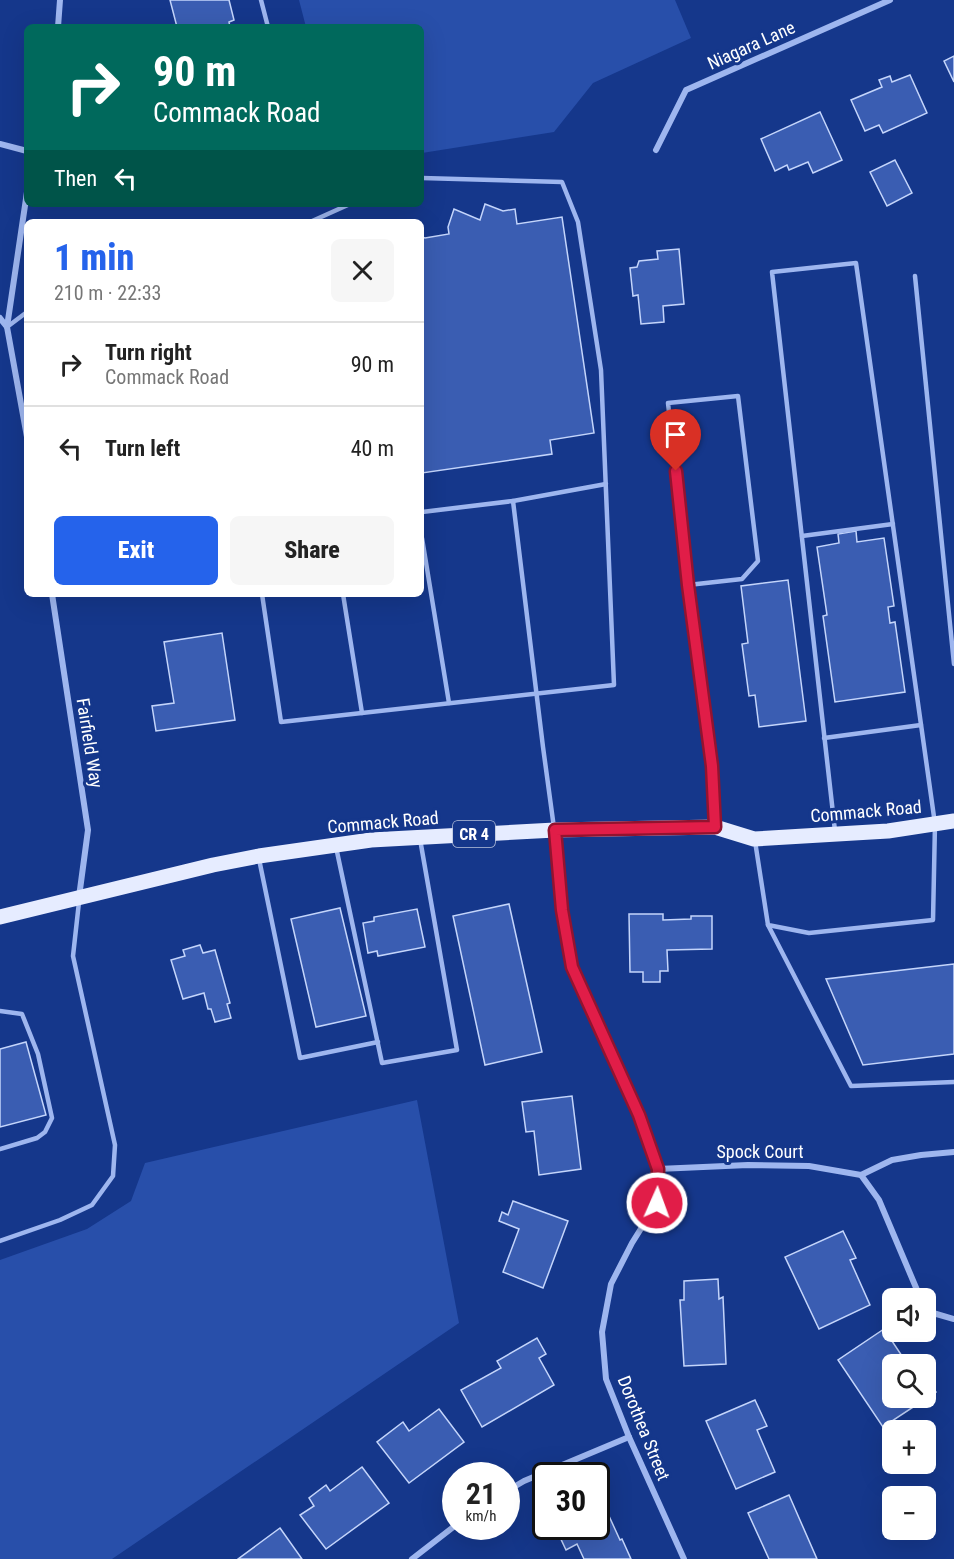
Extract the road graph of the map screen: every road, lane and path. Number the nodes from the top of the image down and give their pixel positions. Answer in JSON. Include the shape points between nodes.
{"nodes":[{"id":1,"x":60,"y":0,"type":"edge"},
{"id":2,"x":261,"y":0,"type":"edge"},
{"id":3,"x":890,"y":0,"type":"edge"},
{"id":4,"x":58,"y":24,"type":"edge"},
{"id":5,"x":267,"y":24,"type":"edge"},
{"id":6,"x":0,"y":144,"type":"edge"},
{"id":7,"x":24,"y":150,"type":"edge"},
{"id":8,"x":656,"y":150,"type":"dead end"},
{"id":9,"x":424,"y":178,"type":"edge"},
{"id":10,"x":25,"y":207,"type":"edge"},
{"id":11,"x":343,"y":207,"type":"edge"},
{"id":12,"x":317,"y":219,"type":"edge"},
{"id":13,"x":915,"y":276,"type":"dead end"},
{"id":14,"x":24,"y":314,"type":"edge"},
{"id":15,"x":0,"y":318,"type":"edge"},
{"id":16,"x":7,"y":327,"type":"junction"},
{"id":17,"x":24,"y":420,"type":"edge"},
{"id":18,"x":606,"y":483,"type":"junction"},
{"id":19,"x":513,"y":501,"type":"junction"},
{"id":20,"x":424,"y":512,"type":"edge"},
{"id":21,"x":893,"y":524,"type":"junction"},
{"id":22,"x":802,"y":536,"type":"junction"},
{"id":23,"x":424,"y":550,"type":"edge"},
{"id":24,"x":688,"y":585,"type":"junction"},
{"id":25,"x":52,"y":597,"type":"edge"},
{"id":26,"x":262,"y":597,"type":"edge"},
{"id":27,"x":343,"y":597,"type":"edge"},
{"id":28,"x":954,"y":664,"type":"edge"},
{"id":29,"x":537,"y":693,"type":"junction"},
{"id":30,"x":449,"y":703,"type":"junction"},
{"id":31,"x":362,"y":713,"type":"junction"},
{"id":32,"x":921,"y":725,"type":"junction"},
{"id":33,"x":824,"y":738,"type":"junction"},
{"id":34,"x":954,"y":821,"type":"edge"},
{"id":35,"x":935,"y":824,"type":"junction"},
{"id":36,"x":715,"y":827,"type":"junction"},
{"id":37,"x":555,"y":830,"type":"junction"},
{"id":38,"x":835,"y":834,"type":"junction"},
{"id":39,"x":419,"y":837,"type":"junction"},
{"id":40,"x":754,"y":839,"type":"junction"},
{"id":41,"x":335,"y":845,"type":"junction"},
{"id":42,"x":259,"y":856,"type":"junction"},
{"id":43,"x":79,"y":897,"type":"junction"},
{"id":44,"x":0,"y":917,"type":"edge"},
{"id":45,"x":768,"y":925,"type":"junction"},
{"id":46,"x":0,"y":1011,"type":"edge"},
{"id":47,"x":378,"y":1042,"type":"junction"},
{"id":48,"x":954,"y":1082,"type":"edge"},
{"id":49,"x":0,"y":1149,"type":"edge"},
{"id":50,"x":954,"y":1152,"type":"edge"},
{"id":51,"x":658,"y":1169,"type":"junction"},
{"id":52,"x":861,"y":1175,"type":"junction"},
{"id":53,"x":0,"y":1241,"type":"edge"},
{"id":54,"x":916,"y":1288,"type":"edge"},
{"id":55,"x":936,"y":1314,"type":"edge"},
{"id":56,"x":954,"y":1319,"type":"edge"},
{"id":57,"x":628,"y":1437,"type":"junction"},
{"id":58,"x":520,"y":1483,"type":"edge"},
{"id":59,"x":442,"y":1536,"type":"edge"},
{"id":60,"x":412,"y":1559,"type":"edge"},
{"id":61,"x":684,"y":1559,"type":"edge"}],
"edges":[{"from":1,"to":4,"type":"street"},
{"from":2,"to":5,"type":"lane"},
{"from":3,"to":8,"type":"street","name":"Niagara Lane","via":[[686,90]]},
{"from":6,"to":7,"type":"street"},
{"from":9,"to":18,"type":"lane","via":[[562,182],[578,222],[601,370]]},
{"from":10,"to":16,"type":"street"},
{"from":11,"to":12,"type":"lane"},
{"from":13,"to":28,"type":"lane"},
{"from":14,"to":16,"type":"lane"},
{"from":15,"to":16,"type":"street"},
{"from":16,"to":17,"type":"street"},
{"from":18,"to":19,"type":"lane"},
{"from":18,"to":29,"type":"lane","via":[[614,686]]},
{"from":19,"to":20,"type":"lane"},
{"from":19,"to":29,"type":"lane"},
{"from":21,"to":22,"type":"lane"},
{"from":21,"to":22,"type":"lane","via":[[856,263],[772,272]]},
{"from":21,"to":32,"type":"lane"},
{"from":22,"to":33,"type":"lane"},
{"from":23,"to":30,"type":"lane"},
{"from":24,"to":24,"type":"lane","via":[[668,403],[738,396],[758,561],[742,579]]},
{"from":24,"to":36,"type":"lane","via":[[712,766]]},
{"from":25,"to":43,"type":"street","name":"Fairfield Way","via":[[88,830]]},
{"from":26,"to":31,"type":"lane","via":[[281,722]]},
{"from":27,"to":31,"type":"lane"},
{"from":29,"to":30,"type":"lane"},
{"from":29,"to":37,"type":"lane"},
{"from":30,"to":31,"type":"lane"},
{"from":32,"to":33,"type":"lane"},
{"from":32,"to":35,"type":"lane"},
{"from":33,"to":38,"type":"lane"},
{"from":34,"to":35,"type":"main road","name":"Commack Road","number":"CR 4"},
{"from":35,"to":38,"type":"main road","name":"Commack Road","number":"CR 4"},
{"from":35,"to":45,"type":"lane","via":[[933,920],[809,933]]},
{"from":36,"to":37,"type":"main road","name":"Commack Road","number":"CR 4"},
{"from":36,"to":40,"type":"main road","name":"Commack Road","number":"CR 4"},
{"from":37,"to":39,"type":"main road","name":"Commack Road","number":"CR 4"},
{"from":37,"to":51,"type":"street","name":"Dorothea Street","via":[[572,967],[639,1115]]},
{"from":38,"to":40,"type":"main road","name":"Commack Road","number":"CR 4"},
{"from":39,"to":41,"type":"main road","name":"Commack Road","number":"CR 4"},
{"from":39,"to":47,"type":"lane","via":[[457,1050],[382,1063]]},
{"from":40,"to":45,"type":"lane"},
{"from":41,"to":42,"type":"main road","name":"Commack Road","number":"CR 4"},
{"from":41,"to":47,"type":"lane"},
{"from":42,"to":43,"type":"main road","name":"Commack Road","number":"CR 4"},
{"from":42,"to":47,"type":"lane","via":[[300,1058]]},
{"from":43,"to":44,"type":"main road","name":"Commack Road","number":"CR 4"},
{"from":43,"to":53,"type":"lane","via":[[73,956],[115,1145],[113,1176],[92,1205]]},
{"from":45,"to":48,"type":"lane","via":[[851,1086]]},
{"from":46,"to":49,"type":"lane","via":[[22,1014],[38,1054],[52,1118],[37,1138]]},
{"from":50,"to":52,"type":"street","via":[[892,1160]]},
{"from":51,"to":52,"type":"street","name":"Spock Court","via":[[810,1166]]},
{"from":51,"to":57,"type":"street","name":"Dorothea Street","via":[[657,1203],[611,1284],[602,1332],[606,1379]]},
{"from":52,"to":54,"type":"street","via":[[879,1200]]},
{"from":55,"to":56,"type":"street"},
{"from":57,"to":58,"type":"street"},
{"from":57,"to":61,"type":"street","name":"Dorothea Street"},
{"from":59,"to":60,"type":"street"}]}
